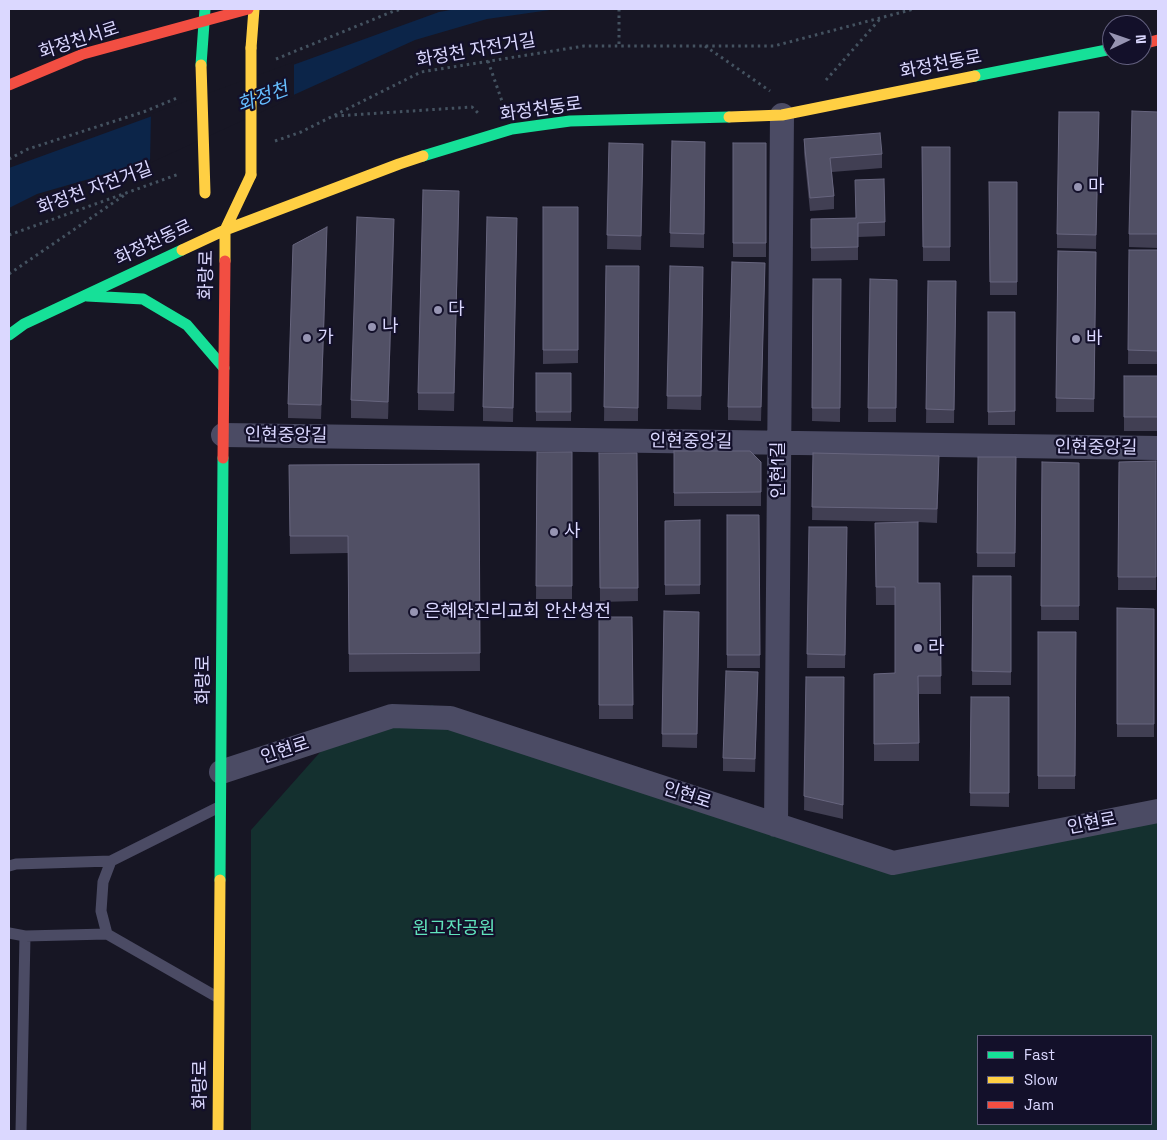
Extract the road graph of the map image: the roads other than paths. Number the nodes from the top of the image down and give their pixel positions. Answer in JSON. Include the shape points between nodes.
{"nodes":[{"id":1,"x":205,"y":9,"type":"edge"},
{"id":2,"x":248,"y":9,"type":"edge"},
{"id":3,"x":254,"y":9,"type":"edge"},
{"id":4,"x":205,"y":22,"type":"junction"},
{"id":5,"x":1102,"y":51,"type":"edge"},
{"id":6,"x":9,"y":85,"type":"edge"},
{"id":7,"x":790,"y":113,"type":"junction"},
{"id":8,"x":207,"y":196,"type":"dead end"},
{"id":9,"x":217,"y":215,"type":"dead end"},
{"id":10,"x":224,"y":230,"type":"junction"},
{"id":11,"x":83,"y":296,"type":"junction"},
{"id":12,"x":9,"y":335,"type":"edge"},
{"id":13,"x":224,"y":368,"type":"junction"},
{"id":14,"x":223,"y":435,"type":"junction"},
{"id":15,"x":779,"y":443,"type":"junction"},
{"id":16,"x":1158,"y":448,"type":"edge"},
{"id":17,"x":221,"y":772,"type":"junction"},
{"id":18,"x":220,"y":807,"type":"junction"},
{"id":19,"x":1158,"y":811,"type":"edge"},
{"id":20,"x":776,"y":825,"type":"junction"},
{"id":21,"x":112,"y":861,"type":"junction"},
{"id":22,"x":9,"y":866,"type":"edge"},
{"id":23,"x":9,"y":933,"type":"edge"},
{"id":24,"x":107,"y":934,"type":"junction"},
{"id":25,"x":25,"y":936,"type":"junction"},
{"id":26,"x":219,"y":998,"type":"junction"},
{"id":27,"x":21,"y":1131,"type":"edge"},
{"id":28,"x":218,"y":1131,"type":"edge"}],
"edges":[{"from":1,"to":4,"type":"street"},
{"from":2,"to":4,"type":"street","name":"화정천서로"},
{"from":3,"to":10,"type":"street","name":"화랑로","bridge":true,"via":[[251,175]]},
{"from":4,"to":6,"type":"street","name":"화정천서로","via":[[83,54]]},
{"from":4,"to":8,"type":"street","bridge":true,"via":[[201,65]]},
{"from":5,"to":7,"type":"street","name":"화정천동로"},
{"from":7,"to":10,"type":"street","name":"화정천동로","via":[[570,121],[512,129],[398,164]]},
{"from":7,"to":15,"type":"street","name":"인현1길"},
{"from":9,"to":10,"type":"street","name":"화랑로"},
{"from":10,"to":11,"type":"street","name":"화정천동로"},
{"from":10,"to":13,"type":"street","name":"화랑로"},
{"from":11,"to":12,"type":"street","name":"화정천동로","via":[[24,324]]},
{"from":11,"to":13,"type":"street","via":[[143,300],[187,325]]},
{"from":13,"to":14,"type":"street","name":"화랑로"},
{"from":14,"to":15,"type":"street","name":"인현중앙길"},
{"from":14,"to":17,"type":"street","name":"화랑로"},
{"from":15,"to":16,"type":"street","name":"인현중앙길"},
{"from":15,"to":20,"type":"street","name":"인현1길"},
{"from":17,"to":18,"type":"street","name":"화랑로"},
{"from":17,"to":20,"type":"street","name":"인현로","via":[[392,716],[450,718]]},
{"from":18,"to":21,"type":"lane"},
{"from":18,"to":26,"type":"street","name":"화랑로"},
{"from":19,"to":20,"type":"street","name":"인현로","via":[[893,863]]},
{"from":21,"to":22,"type":"lane"},
{"from":21,"to":24,"type":"lane","via":[[103,882],[101,911]]},
{"from":23,"to":25,"type":"lane"},
{"from":24,"to":25,"type":"lane"},
{"from":24,"to":26,"type":"lane"},
{"from":25,"to":27,"type":"lane"},
{"from":26,"to":28,"type":"street","name":"화랑로"}]}
